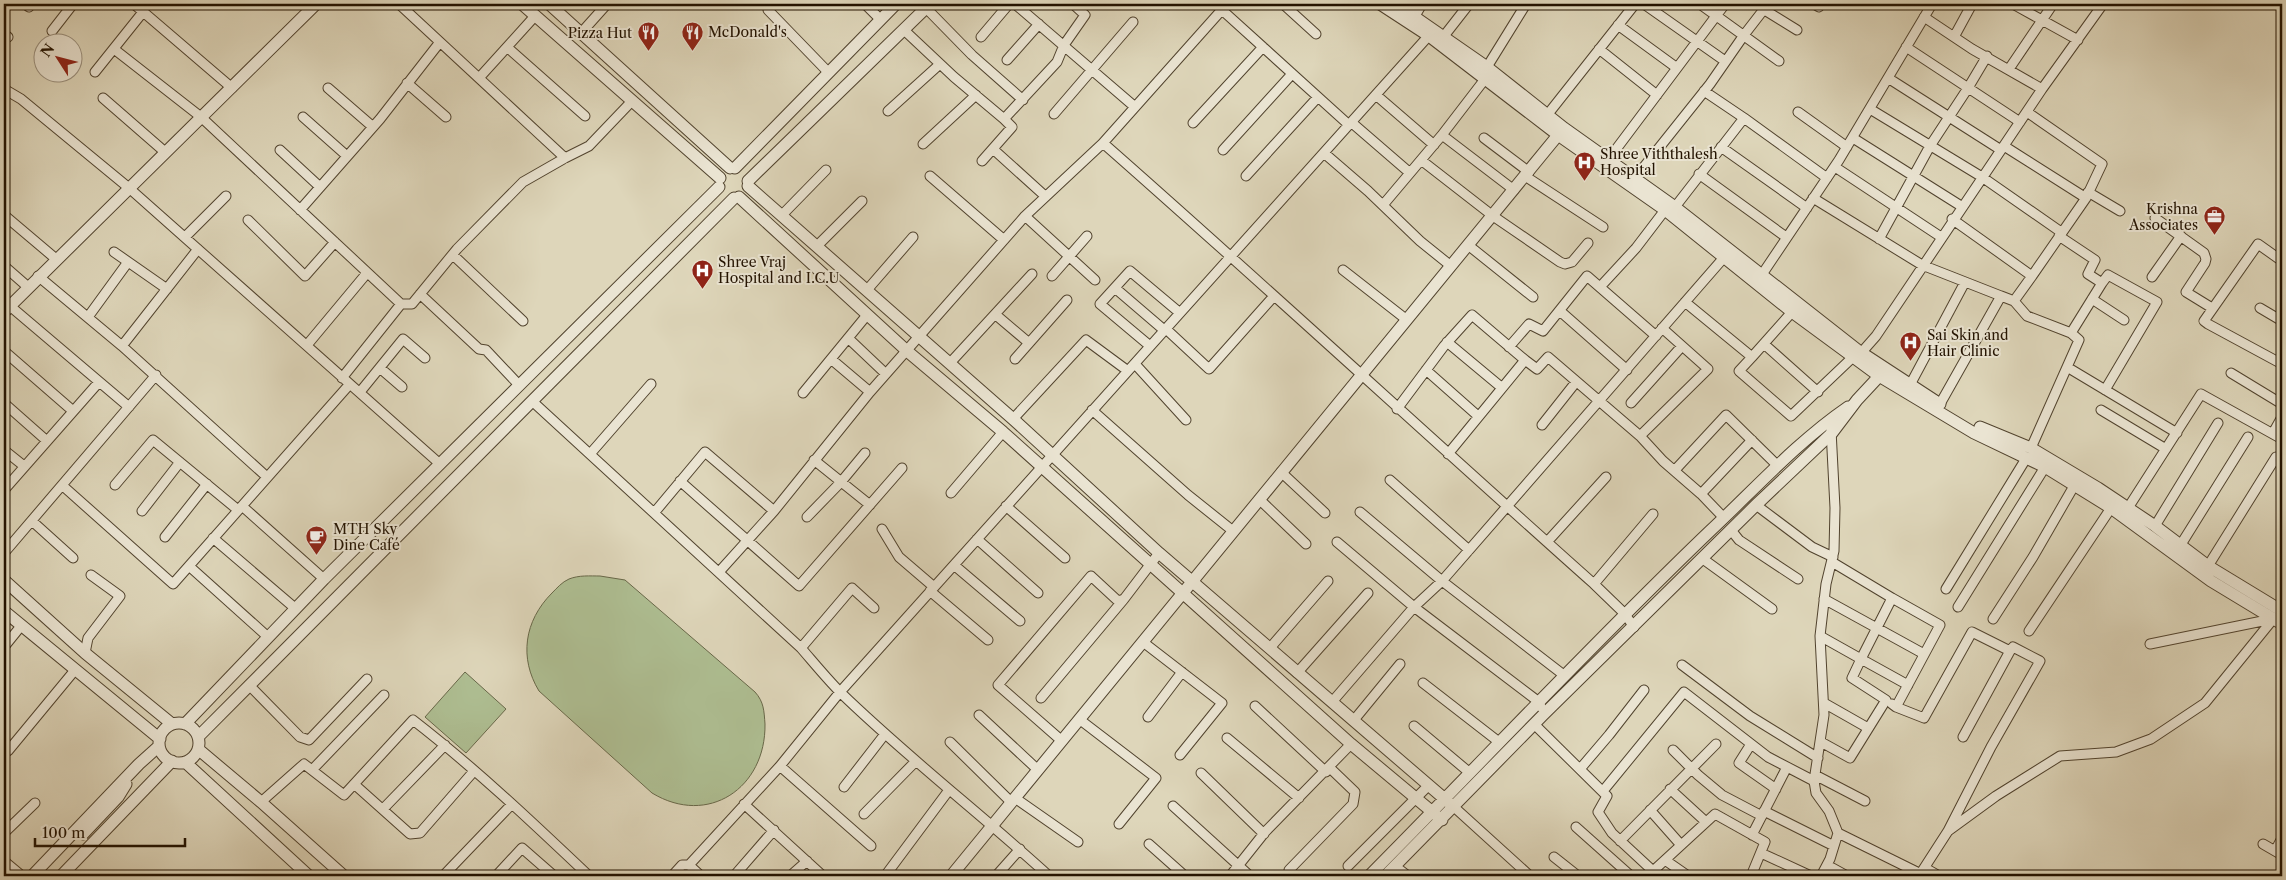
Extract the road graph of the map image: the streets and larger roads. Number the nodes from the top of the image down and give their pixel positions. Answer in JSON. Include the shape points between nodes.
{"nodes":[{"id":1,"x":73,"y":4,"type":"edge"},
{"id":2,"x":134,"y":4,"type":"edge"},
{"id":3,"x":315,"y":4,"type":"edge"},
{"id":4,"x":399,"y":4,"type":"edge"},
{"id":5,"x":522,"y":4,"type":"edge"},
{"id":6,"x":549,"y":4,"type":"edge"},
{"id":7,"x":607,"y":4,"type":"edge"},
{"id":8,"x":864,"y":4,"type":"edge"},
{"id":9,"x":896,"y":4,"type":"edge"},
{"id":10,"x":1009,"y":4,"type":"edge"},
{"id":11,"x":1015,"y":4,"type":"edge"},
{"id":12,"x":1073,"y":4,"type":"edge"},
{"id":13,"x":1283,"y":4,"type":"edge"},
{"id":14,"x":1380,"y":4,"type":"edge"},
{"id":15,"x":1396,"y":4,"type":"edge"},
{"id":16,"x":1422,"y":4,"type":"edge"},
{"id":17,"x":1469,"y":4,"type":"edge"},
{"id":18,"x":1526,"y":4,"type":"edge"},
{"id":19,"x":1635,"y":4,"type":"edge"},
{"id":20,"x":1644,"y":4,"type":"edge"},
{"id":21,"x":1700,"y":4,"type":"edge"},
{"id":22,"x":1725,"y":4,"type":"edge"},
{"id":23,"x":1932,"y":4,"type":"edge"},
{"id":24,"x":1972,"y":4,"type":"edge"},
{"id":25,"x":2014,"y":4,"type":"edge"},
{"id":26,"x":2053,"y":4,"type":"edge"},
{"id":27,"x":2104,"y":4,"type":"edge"},
{"id":28,"x":928,"y":6,"type":"edge"},
{"id":29,"x":1766,"y":6,"type":"edge"},
{"id":30,"x":1224,"y":7,"type":"edge"},
{"id":31,"x":768,"y":10,"type":"dead end"},
{"id":32,"x":143,"y":12,"type":"junction"},
{"id":33,"x":535,"y":16,"type":"junction"},
{"id":34,"x":1415,"y":16,"type":"junction"},
{"id":35,"x":1718,"y":16,"type":"junction"},
{"id":36,"x":1924,"y":17,"type":"junction"},
{"id":37,"x":880,"y":19,"type":"junction"},
{"id":38,"x":2042,"y":20,"type":"junction"},
{"id":39,"x":1133,"y":22,"type":"dead end"},
{"id":40,"x":1039,"y":24,"type":"junction"},
{"id":41,"x":1618,"y":25,"type":"junction"},
{"id":42,"x":904,"y":30,"type":"junction"},
{"id":43,"x":1797,"y":30,"type":"dead end"},
{"id":44,"x":52,"y":31,"type":"dead end"},
{"id":45,"x":580,"y":33,"type":"junction"},
{"id":46,"x":1316,"y":34,"type":"dead end"},
{"id":47,"x":1436,"y":34,"type":"junction"},
{"id":48,"x":1744,"y":35,"type":"junction"},
{"id":49,"x":981,"y":37,"type":"dead end"},
{"id":50,"x":1954,"y":37,"type":"junction"},
{"id":51,"x":2078,"y":40,"type":"junction"},
{"id":52,"x":440,"y":42,"type":"junction"},
{"id":53,"x":1697,"y":42,"type":"junction"},
{"id":54,"x":1064,"y":45,"type":"junction"},
{"id":55,"x":506,"y":46,"type":"junction"},
{"id":56,"x":1263,"y":47,"type":"junction"},
{"id":57,"x":1906,"y":47,"type":"junction"},
{"id":58,"x":114,"y":48,"type":"junction"},
{"id":59,"x":1598,"y":49,"type":"junction"},
{"id":60,"x":1986,"y":56,"type":"junction"},
{"id":61,"x":1007,"y":60,"type":"dead end"},
{"id":62,"x":1779,"y":61,"type":"dead end"},
{"id":63,"x":1725,"y":62,"type":"junction"},
{"id":64,"x":940,"y":64,"type":"junction"},
{"id":65,"x":1487,"y":67,"type":"junction"},
{"id":66,"x":1677,"y":68,"type":"junction"},
{"id":67,"x":2010,"y":69,"type":"junction"},
{"id":68,"x":1092,"y":70,"type":"junction"},
{"id":69,"x":95,"y":72,"type":"dead end"},
{"id":70,"x":828,"y":72,"type":"junction"},
{"id":71,"x":1292,"y":74,"type":"junction"},
{"id":72,"x":479,"y":78,"type":"junction"},
{"id":73,"x":1888,"y":78,"type":"junction"},
{"id":74,"x":1485,"y":79,"type":"junction"},
{"id":75,"x":407,"y":83,"type":"junction"},
{"id":76,"x":232,"y":88,"type":"junction"},
{"id":77,"x":328,"y":88,"type":"dead end"},
{"id":78,"x":1968,"y":88,"type":"junction"},
{"id":79,"x":4,"y":89,"type":"edge"},
{"id":80,"x":2042,"y":89,"type":"junction"},
{"id":81,"x":1704,"y":91,"type":"junction"},
{"id":82,"x":976,"y":95,"type":"junction"},
{"id":83,"x":1376,"y":95,"type":"junction"},
{"id":84,"x":1657,"y":95,"type":"junction"},
{"id":85,"x":1318,"y":97,"type":"junction"},
{"id":86,"x":103,"y":98,"type":"dead end"},
{"id":87,"x":1023,"y":100,"type":"junction"},
{"id":88,"x":632,"y":101,"type":"junction"},
{"id":89,"x":1135,"y":107,"type":"junction"},
{"id":90,"x":1870,"y":109,"type":"junction"},
{"id":91,"x":888,"y":111,"type":"dead end"},
{"id":92,"x":1798,"y":112,"type":"dead end"},
{"id":93,"x":2027,"y":112,"type":"junction"},
{"id":94,"x":1054,"y":114,"type":"dead end"},
{"id":95,"x":1548,"y":114,"type":"junction"},
{"id":96,"x":585,"y":116,"type":"dead end"},
{"id":97,"x":1949,"y":116,"type":"junction"},
{"id":98,"x":201,"y":117,"type":"junction"},
{"id":99,"x":303,"y":117,"type":"dead end"},
{"id":100,"x":446,"y":117,"type":"dead end"},
{"id":101,"x":1744,"y":118,"type":"junction"},
{"id":102,"x":1004,"y":119,"type":"junction"},
{"id":103,"x":2020,"y":122,"type":"junction"},
{"id":104,"x":1193,"y":123,"type":"dead end"},
{"id":105,"x":1350,"y":124,"type":"junction"},
{"id":106,"x":372,"y":127,"type":"junction"},
{"id":107,"x":1561,"y":131,"type":"junction"},
{"id":108,"x":1442,"y":135,"type":"junction"},
{"id":109,"x":1484,"y":138,"type":"dead end"},
{"id":110,"x":1853,"y":138,"type":"junction"},
{"id":111,"x":1103,"y":143,"type":"junction"},
{"id":112,"x":923,"y":144,"type":"dead end"},
{"id":113,"x":1434,"y":145,"type":"junction"},
{"id":114,"x":1721,"y":146,"type":"junction"},
{"id":115,"x":1847,"y":146,"type":"junction"},
{"id":116,"x":1930,"y":146,"type":"junction"},
{"id":117,"x":2002,"y":148,"type":"junction"},
{"id":118,"x":993,"y":149,"type":"junction"},
{"id":119,"x":280,"y":150,"type":"dead end"},
{"id":120,"x":1223,"y":150,"type":"dead end"},
{"id":121,"x":165,"y":152,"type":"junction"},
{"id":122,"x":1324,"y":153,"type":"junction"},
{"id":123,"x":347,"y":156,"type":"junction"},
{"id":124,"x":565,"y":158,"type":"junction"},
{"id":125,"x":1421,"y":160,"type":"junction"},
{"id":126,"x":1608,"y":160,"type":"junction"},
{"id":127,"x":982,"y":161,"type":"dead end"},
{"id":128,"x":1835,"y":167,"type":"junction"},
{"id":129,"x":733,"y":168,"type":"junction"},
{"id":130,"x":826,"y":170,"type":"dead end"},
{"id":131,"x":1410,"y":173,"type":"junction"},
{"id":132,"x":1527,"y":174,"type":"junction"},
{"id":133,"x":1699,"y":174,"type":"junction"},
{"id":134,"x":930,"y":176,"type":"dead end"},
{"id":135,"x":1246,"y":176,"type":"dead end"},
{"id":136,"x":1913,"y":176,"type":"junction"},
{"id":137,"x":1982,"y":177,"type":"junction"},
{"id":138,"x":1635,"y":178,"type":"junction"},
{"id":139,"x":1827,"y":178,"type":"junction"},
{"id":140,"x":719,"y":182,"type":"junction"},
{"id":141,"x":748,"y":183,"type":"junction"},
{"id":142,"x":320,"y":187,"type":"junction"},
{"id":143,"x":129,"y":188,"type":"junction"},
{"id":144,"x":1514,"y":190,"type":"junction"},
{"id":145,"x":2087,"y":195,"type":"junction"},
{"id":146,"x":226,"y":196,"type":"dead end"},
{"id":147,"x":1045,"y":196,"type":"junction"},
{"id":148,"x":737,"y":198,"type":"junction"},
{"id":149,"x":1813,"y":198,"type":"junction"},
{"id":150,"x":862,"y":201,"type":"dead end"},
{"id":151,"x":1383,"y":205,"type":"junction"},
{"id":152,"x":1961,"y":206,"type":"junction"},
{"id":153,"x":1896,"y":207,"type":"junction"},
{"id":154,"x":1670,"y":208,"type":"junction"},
{"id":155,"x":1807,"y":208,"type":"junction"},
{"id":156,"x":300,"y":210,"type":"junction"},
{"id":157,"x":2120,"y":211,"type":"dead end"},
{"id":158,"x":4,"y":215,"type":"edge"},
{"id":159,"x":782,"y":215,"type":"junction"},
{"id":160,"x":1025,"y":216,"type":"junction"},
{"id":161,"x":1493,"y":216,"type":"junction"},
{"id":162,"x":2155,"y":218,"type":"dead end"},
{"id":163,"x":248,"y":220,"type":"dead end"},
{"id":164,"x":1952,"y":220,"type":"junction"},
{"id":165,"x":1603,"y":227,"type":"dead end"},
{"id":166,"x":2060,"y":234,"type":"junction"},
{"id":167,"x":1087,"y":236,"type":"dead end"},
{"id":168,"x":2181,"y":236,"type":"junction"},
{"id":169,"x":185,"y":237,"type":"junction"},
{"id":170,"x":913,"y":237,"type":"dead end"},
{"id":171,"x":1786,"y":237,"type":"junction"},
{"id":172,"x":1941,"y":237,"type":"junction"},
{"id":173,"x":1879,"y":239,"type":"junction"},
{"id":174,"x":1004,"y":240,"type":"junction"},
{"id":175,"x":335,"y":242,"type":"junction"},
{"id":176,"x":1588,"y":243,"type":"dead end"},
{"id":177,"x":1468,"y":245,"type":"junction"},
{"id":178,"x":817,"y":246,"type":"junction"},
{"id":179,"x":198,"y":249,"type":"junction"},
{"id":180,"x":114,"y":252,"type":"dead end"},
{"id":181,"x":1727,"y":253,"type":"junction"},
{"id":182,"x":453,"y":255,"type":"junction"},
{"id":183,"x":1069,"y":256,"type":"junction"},
{"id":184,"x":1231,"y":256,"type":"junction"},
{"id":185,"x":56,"y":259,"type":"junction"},
{"id":186,"x":2282,"y":261,"type":"edge"},
{"id":187,"x":128,"y":262,"type":"junction"},
{"id":188,"x":1922,"y":265,"type":"junction"},
{"id":189,"x":4,"y":266,"type":"edge"},
{"id":190,"x":1451,"y":266,"type":"junction"},
{"id":191,"x":1343,"y":270,"type":"dead end"},
{"id":192,"x":367,"y":273,"type":"junction"},
{"id":193,"x":1032,"y":274,"type":"dead end"},
{"id":194,"x":38,"y":276,"type":"junction"},
{"id":195,"x":1052,"y":276,"type":"dead end"},
{"id":196,"x":1761,"y":276,"type":"junction"},
{"id":197,"x":2032,"y":276,"type":"junction"},
{"id":198,"x":2152,"y":277,"type":"dead end"},
{"id":199,"x":1095,"y":280,"type":"dead end"},
{"id":200,"x":1965,"y":282,"type":"junction"},
{"id":201,"x":2102,"y":283,"type":"junction"},
{"id":202,"x":28,"y":287,"type":"junction"},
{"id":203,"x":1600,"y":287,"type":"junction"},
{"id":204,"x":1115,"y":288,"type":"junction"},
{"id":205,"x":167,"y":289,"type":"junction"},
{"id":206,"x":867,"y":290,"type":"junction"},
{"id":207,"x":420,"y":294,"type":"junction"},
{"id":208,"x":1274,"y":296,"type":"junction"},
{"id":209,"x":2001,"y":296,"type":"junction"},
{"id":210,"x":1533,"y":297,"type":"dead end"},
{"id":211,"x":2092,"y":299,"type":"junction"},
{"id":212,"x":1067,"y":300,"type":"dead end"},
{"id":213,"x":2014,"y":301,"type":"junction"},
{"id":214,"x":1685,"y":302,"type":"junction"},
{"id":215,"x":401,"y":304,"type":"junction"},
{"id":216,"x":2212,"y":308,"type":"junction"},
{"id":217,"x":2260,"y":308,"type":"dead end"},
{"id":218,"x":7,"y":309,"type":"edge"},
{"id":219,"x":1560,"y":311,"type":"junction"},
{"id":220,"x":1792,"y":312,"type":"junction"},
{"id":221,"x":1180,"y":313,"type":"junction"},
{"id":222,"x":867,"y":315,"type":"junction"},
{"id":223,"x":996,"y":315,"type":"junction"},
{"id":224,"x":88,"y":317,"type":"junction"},
{"id":225,"x":1407,"y":320,"type":"junction"},
{"id":226,"x":2124,"y":320,"type":"dead end"},
{"id":227,"x":523,"y":321,"type":"dead end"},
{"id":228,"x":2282,"y":321,"type":"edge"},
{"id":229,"x":1165,"y":330,"type":"junction"},
{"id":230,"x":1659,"y":332,"type":"junction"},
{"id":231,"x":2070,"y":333,"type":"junction"},
{"id":232,"x":918,"y":337,"type":"junction"},
{"id":233,"x":848,"y":338,"type":"junction"},
{"id":234,"x":1447,"y":342,"type":"junction"},
{"id":235,"x":1029,"y":343,"type":"junction"},
{"id":236,"x":1764,"y":344,"type":"junction"},
{"id":237,"x":307,"y":345,"type":"junction"},
{"id":238,"x":122,"y":346,"type":"junction"},
{"id":239,"x":1150,"y":346,"type":"junction"},
{"id":240,"x":1682,"y":346,"type":"junction"},
{"id":241,"x":1510,"y":347,"type":"junction"},
{"id":242,"x":907,"y":350,"type":"junction"},
{"id":243,"x":4,"y":351,"type":"edge"},
{"id":244,"x":1857,"y":355,"type":"junction"},
{"id":245,"x":425,"y":358,"type":"dead end"},
{"id":246,"x":1752,"y":358,"type":"junction"},
{"id":247,"x":831,"y":359,"type":"junction"},
{"id":248,"x":1015,"y":359,"type":"dead end"},
{"id":249,"x":1525,"y":360,"type":"junction"},
{"id":250,"x":950,"y":363,"type":"junction"},
{"id":251,"x":1135,"y":364,"type":"junction"},
{"id":252,"x":2282,"y":364,"type":"edge"},
{"id":253,"x":2067,"y":367,"type":"junction"},
{"id":254,"x":380,"y":368,"type":"junction"},
{"id":255,"x":1426,"y":370,"type":"junction"},
{"id":256,"x":1626,"y":370,"type":"junction"},
{"id":257,"x":1128,"y":371,"type":"junction"},
{"id":258,"x":1883,"y":372,"type":"junction"},
{"id":259,"x":2232,"y":373,"type":"dead end"},
{"id":260,"x":886,"y":374,"type":"junction"},
{"id":261,"x":156,"y":376,"type":"junction"},
{"id":262,"x":1360,"y":376,"type":"junction"},
{"id":263,"x":345,"y":381,"type":"junction"},
{"id":264,"x":99,"y":382,"type":"junction"},
{"id":265,"x":1576,"y":382,"type":"junction"},
{"id":266,"x":651,"y":384,"type":"dead end"},
{"id":267,"x":519,"y":385,"type":"junction"},
{"id":268,"x":1910,"y":385,"type":"junction"},
{"id":269,"x":402,"y":387,"type":"dead end"},
{"id":270,"x":1502,"y":387,"type":"junction"},
{"id":271,"x":2105,"y":390,"type":"junction"},
{"id":272,"x":360,"y":392,"type":"junction"},
{"id":273,"x":870,"y":392,"type":"junction"},
{"id":274,"x":1818,"y":392,"type":"junction"},
{"id":275,"x":803,"y":393,"type":"dead end"},
{"id":276,"x":1857,"y":400,"type":"junction"},
{"id":277,"x":532,"y":401,"type":"junction"},
{"id":278,"x":1599,"y":401,"type":"junction"},
{"id":279,"x":4,"y":403,"type":"edge"},
{"id":280,"x":1631,"y":404,"type":"dead end"},
{"id":281,"x":1940,"y":404,"type":"junction"},
{"id":282,"x":2282,"y":404,"type":"edge"},
{"id":283,"x":129,"y":407,"type":"junction"},
{"id":284,"x":1397,"y":408,"type":"junction"},
{"id":285,"x":1092,"y":410,"type":"junction"},
{"id":286,"x":2101,"y":410,"type":"dead end"},
{"id":287,"x":73,"y":411,"type":"junction"},
{"id":288,"x":1478,"y":416,"type":"junction"},
{"id":289,"x":2282,"y":417,"type":"edge"},
{"id":290,"x":1014,"y":419,"type":"junction"},
{"id":291,"x":1186,"y":420,"type":"dead end"},
{"id":292,"x":1829,"y":420,"type":"junction"},
{"id":293,"x":2218,"y":423,"type":"dead end"},
{"id":294,"x":1542,"y":425,"type":"dead end"},
{"id":295,"x":1003,"y":432,"type":"junction"},
{"id":296,"x":1832,"y":433,"type":"junction"},
{"id":297,"x":2177,"y":433,"type":"junction"},
{"id":298,"x":2273,"y":433,"type":"junction"},
{"id":299,"x":1640,"y":436,"type":"junction"},
{"id":300,"x":2248,"y":437,"type":"dead end"},
{"id":301,"x":2282,"y":439,"type":"edge"},
{"id":302,"x":1752,"y":440,"type":"junction"},
{"id":303,"x":47,"y":441,"type":"junction"},
{"id":304,"x":4,"y":450,"type":"edge"},
{"id":305,"x":2166,"y":450,"type":"junction"},
{"id":306,"x":865,"y":453,"type":"dead end"},
{"id":307,"x":2029,"y":453,"type":"junction"},
{"id":308,"x":590,"y":454,"type":"junction"},
{"id":309,"x":1448,"y":454,"type":"junction"},
{"id":310,"x":1053,"y":455,"type":"junction"},
{"id":311,"x":2276,"y":457,"type":"dead end"},
{"id":312,"x":814,"y":460,"type":"junction"},
{"id":313,"x":180,"y":462,"type":"junction"},
{"id":314,"x":440,"y":464,"type":"junction"},
{"id":315,"x":24,"y":466,"type":"junction"},
{"id":316,"x":1778,"y":466,"type":"junction"},
{"id":317,"x":1042,"y":467,"type":"junction"},
{"id":318,"x":2044,"y":467,"type":"junction"},
{"id":319,"x":902,"y":468,"type":"dead end"},
{"id":320,"x":1675,"y":470,"type":"junction"},
{"id":321,"x":1281,"y":472,"type":"junction"},
{"id":322,"x":267,"y":477,"type":"junction"},
{"id":323,"x":1606,"y":477,"type":"dead end"},
{"id":324,"x":1390,"y":480,"type":"dead end"},
{"id":325,"x":680,"y":481,"type":"junction"},
{"id":326,"x":841,"y":482,"type":"junction"},
{"id":327,"x":207,"y":484,"type":"junction"},
{"id":328,"x":115,"y":485,"type":"dead end"},
{"id":329,"x":62,"y":486,"type":"junction"},
{"id":330,"x":2074,"y":486,"type":"junction"},
{"id":331,"x":4,"y":490,"type":"edge"},
{"id":332,"x":951,"y":493,"type":"dead end"},
{"id":333,"x":1701,"y":494,"type":"junction"},
{"id":334,"x":1259,"y":499,"type":"junction"},
{"id":335,"x":870,"y":505,"type":"junction"},
{"id":336,"x":1756,"y":505,"type":"junction"},
{"id":337,"x":1006,"y":506,"type":"junction"},
{"id":338,"x":1507,"y":506,"type":"junction"},
{"id":339,"x":240,"y":508,"type":"junction"},
{"id":340,"x":2111,"y":508,"type":"junction"},
{"id":341,"x":2128,"y":508,"type":"junction"},
{"id":342,"x":142,"y":510,"type":"dead end"},
{"id":343,"x":774,"y":511,"type":"junction"},
{"id":344,"x":654,"y":512,"type":"junction"},
{"id":345,"x":1360,"y":512,"type":"dead end"},
{"id":346,"x":1325,"y":513,"type":"dead end"},
{"id":347,"x":1653,"y":514,"type":"dead end"},
{"id":348,"x":807,"y":516,"type":"dead end"},
{"id":349,"x":1724,"y":518,"type":"junction"},
{"id":350,"x":32,"y":521,"type":"junction"},
{"id":351,"x":2155,"y":526,"type":"junction"},
{"id":352,"x":882,"y":529,"type":"dead end"},
{"id":353,"x":1731,"y":530,"type":"junction"},
{"id":354,"x":1233,"y":531,"type":"junction"},
{"id":355,"x":165,"y":537,"type":"dead end"},
{"id":356,"x":213,"y":538,"type":"junction"},
{"id":357,"x":748,"y":539,"type":"junction"},
{"id":358,"x":977,"y":539,"type":"junction"},
{"id":359,"x":1337,"y":542,"type":"dead end"},
{"id":360,"x":1547,"y":542,"type":"junction"},
{"id":361,"x":1306,"y":544,"type":"dead end"},
{"id":362,"x":2180,"y":546,"type":"junction"},
{"id":363,"x":1469,"y":550,"type":"junction"},
{"id":364,"x":4,"y":553,"type":"edge"},
{"id":365,"x":1159,"y":553,"type":"junction"},
{"id":366,"x":72,"y":558,"type":"dead end"},
{"id":367,"x":1065,"y":558,"type":"dead end"},
{"id":368,"x":1703,"y":559,"type":"junction"},
{"id":369,"x":1832,"y":560,"type":"junction"},
{"id":370,"x":1150,"y":564,"type":"junction"},
{"id":371,"x":954,"y":565,"type":"junction"},
{"id":372,"x":189,"y":566,"type":"junction"},
{"id":373,"x":2208,"y":566,"type":"junction"},
{"id":374,"x":719,"y":572,"type":"junction"},
{"id":375,"x":91,"y":575,"type":"dead end"},
{"id":376,"x":1798,"y":579,"type":"dead end"},
{"id":377,"x":4,"y":580,"type":"edge"},
{"id":378,"x":324,"y":580,"type":"junction"},
{"id":379,"x":1328,"y":581,"type":"dead end"},
{"id":380,"x":1442,"y":581,"type":"junction"},
{"id":381,"x":1193,"y":582,"type":"junction"},
{"id":382,"x":1594,"y":584,"type":"junction"},
{"id":383,"x":932,"y":589,"type":"junction"},
{"id":384,"x":1946,"y":589,"type":"dead end"},
{"id":385,"x":1038,"y":593,"type":"dead end"},
{"id":386,"x":1184,"y":593,"type":"junction"},
{"id":387,"x":1368,"y":594,"type":"dead end"},
{"id":388,"x":1892,"y":598,"type":"junction"},
{"id":389,"x":1124,"y":599,"type":"junction"},
{"id":390,"x":1824,"y":599,"type":"junction"},
{"id":391,"x":1414,"y":607,"type":"junction"},
{"id":392,"x":1958,"y":607,"type":"dead end"},
{"id":393,"x":874,"y":608,"type":"dead end"},
{"id":394,"x":1772,"y":608,"type":"dead end"},
{"id":395,"x":296,"y":609,"type":"junction"},
{"id":396,"x":4,"y":611,"type":"edge"},
{"id":397,"x":1624,"y":613,"type":"junction"},
{"id":398,"x":2281,"y":614,"type":"edge"},
{"id":399,"x":1993,"y":619,"type":"dead end"},
{"id":400,"x":1020,"y":621,"type":"dead end"},
{"id":401,"x":21,"y":626,"type":"junction"},
{"id":402,"x":1634,"y":627,"type":"junction"},
{"id":403,"x":1877,"y":628,"type":"junction"},
{"id":404,"x":2029,"y":631,"type":"dead end"},
{"id":405,"x":1820,"y":636,"type":"junction"},
{"id":406,"x":268,"y":637,"type":"junction"},
{"id":407,"x":988,"y":640,"type":"dead end"},
{"id":408,"x":1143,"y":642,"type":"junction"},
{"id":409,"x":2150,"y":644,"type":"dead end"},
{"id":410,"x":4,"y":647,"type":"edge"},
{"id":411,"x":801,"y":648,"type":"junction"},
{"id":412,"x":1270,"y":648,"type":"junction"},
{"id":413,"x":2010,"y":651,"type":"junction"},
{"id":414,"x":85,"y":653,"type":"junction"},
{"id":415,"x":1924,"y":654,"type":"junction"},
{"id":416,"x":1861,"y":659,"type":"junction"},
{"id":417,"x":1400,"y":664,"type":"dead end"},
{"id":418,"x":1682,"y":665,"type":"dead end"},
{"id":419,"x":75,"y":670,"type":"junction"},
{"id":420,"x":1182,"y":672,"type":"junction"},
{"id":421,"x":1298,"y":673,"type":"junction"},
{"id":422,"x":1564,"y":676,"type":"junction"},
{"id":423,"x":366,"y":679,"type":"dead end"},
{"id":424,"x":1423,"y":683,"type":"dead end"},
{"id":425,"x":250,"y":685,"type":"junction"},
{"id":426,"x":1908,"y":685,"type":"junction"},
{"id":427,"x":1644,"y":690,"type":"dead end"},
{"id":428,"x":840,"y":692,"type":"junction"},
{"id":429,"x":384,"y":695,"type":"dead end"},
{"id":430,"x":1041,"y":698,"type":"dead end"},
{"id":431,"x":1886,"y":700,"type":"junction"},
{"id":432,"x":1332,"y":702,"type":"junction"},
{"id":433,"x":1540,"y":702,"type":"junction"},
{"id":434,"x":1824,"y":703,"type":"junction"},
{"id":435,"x":1255,"y":706,"type":"dead end"},
{"id":436,"x":1896,"y":707,"type":"junction"},
{"id":437,"x":979,"y":715,"type":"dead end"},
{"id":438,"x":1544,"y":715,"type":"junction"},
{"id":439,"x":1148,"y":717,"type":"dead end"},
{"id":440,"x":1079,"y":720,"type":"junction"},
{"id":441,"x":1354,"y":720,"type":"junction"},
{"id":442,"x":172,"y":724,"type":"junction"},
{"id":443,"x":185,"y":724,"type":"junction"},
{"id":444,"x":1534,"y":724,"type":"junction"},
{"id":445,"x":1414,"y":726,"type":"dead end"},
{"id":446,"x":1868,"y":728,"type":"junction"},
{"id":447,"x":885,"y":734,"type":"junction"},
{"id":448,"x":198,"y":737,"type":"junction"},
{"id":449,"x":1963,"y":737,"type":"dead end"},
{"id":450,"x":1227,"y":738,"type":"dead end"},
{"id":451,"x":1062,"y":741,"type":"junction"},
{"id":452,"x":160,"y":742,"type":"junction"},
{"id":453,"x":950,"y":742,"type":"dead end"},
{"id":454,"x":1499,"y":742,"type":"junction"},
{"id":455,"x":1821,"y":742,"type":"junction"},
{"id":456,"x":1351,"y":744,"type":"junction"},
{"id":457,"x":1716,"y":744,"type":"dead end"},
{"id":458,"x":1751,"y":744,"type":"junction"},
{"id":459,"x":445,"y":745,"type":"junction"},
{"id":460,"x":198,"y":749,"type":"junction"},
{"id":461,"x":1673,"y":750,"type":"dead end"},
{"id":462,"x":8,"y":751,"type":"dead end"},
{"id":463,"x":1180,"y":755,"type":"dead end"},
{"id":464,"x":1818,"y":758,"type":"junction"},
{"id":465,"x":172,"y":761,"type":"junction"},
{"id":466,"x":916,"y":761,"type":"junction"},
{"id":467,"x":185,"y":762,"type":"junction"},
{"id":468,"x":138,"y":764,"type":"junction"},
{"id":469,"x":780,"y":766,"type":"junction"},
{"id":470,"x":1787,"y":767,"type":"junction"},
{"id":471,"x":1691,"y":768,"type":"junction"},
{"id":472,"x":1580,"y":769,"type":"junction"},
{"id":473,"x":312,"y":770,"type":"junction"},
{"id":474,"x":1038,"y":770,"type":"junction"},
{"id":475,"x":1328,"y":770,"type":"junction"},
{"id":476,"x":474,"y":771,"type":"junction"},
{"id":477,"x":1201,"y":773,"type":"dead end"},
{"id":478,"x":1470,"y":773,"type":"junction"},
{"id":479,"x":1814,"y":778,"type":"junction"},
{"id":480,"x":154,"y":780,"type":"junction"},
{"id":481,"x":354,"y":784,"type":"junction"},
{"id":482,"x":1428,"y":786,"type":"junction"},
{"id":483,"x":844,"y":787,"type":"dead end"},
{"id":484,"x":1776,"y":788,"type":"junction"},
{"id":485,"x":1670,"y":789,"type":"junction"},
{"id":486,"x":949,"y":790,"type":"junction"},
{"id":487,"x":1603,"y":792,"type":"junction"},
{"id":488,"x":1299,"y":798,"type":"junction"},
{"id":489,"x":1415,"y":799,"type":"junction"},
{"id":490,"x":1013,"y":800,"type":"junction"},
{"id":491,"x":1444,"y":800,"type":"junction"},
{"id":492,"x":1865,"y":801,"type":"dead end"},
{"id":493,"x":262,"y":802,"type":"junction"},
{"id":494,"x":35,"y":803,"type":"dead end"},
{"id":495,"x":512,"y":804,"type":"junction"},
{"id":496,"x":744,"y":804,"type":"junction"},
{"id":497,"x":1173,"y":806,"type":"dead end"},
{"id":498,"x":1454,"y":807,"type":"junction"},
{"id":499,"x":383,"y":809,"type":"junction"},
{"id":500,"x":1650,"y":810,"type":"junction"},
{"id":501,"x":1432,"y":812,"type":"junction"},
{"id":502,"x":864,"y":814,"type":"dead end"},
{"id":503,"x":1763,"y":814,"type":"junction"},
{"id":504,"x":1442,"y":820,"type":"junction"},
{"id":505,"x":99,"y":822,"type":"junction"},
{"id":506,"x":1706,"y":822,"type":"junction"},
{"id":507,"x":993,"y":824,"type":"junction"},
{"id":508,"x":1119,"y":824,"type":"dead end"},
{"id":509,"x":1576,"y":826,"type":"dead end"},
{"id":510,"x":774,"y":830,"type":"junction"},
{"id":511,"x":1948,"y":831,"type":"junction"},
{"id":512,"x":4,"y":833,"type":"edge"},
{"id":513,"x":1838,"y":833,"type":"junction"},
{"id":514,"x":1264,"y":834,"type":"junction"},
{"id":515,"x":1752,"y":835,"type":"junction"},
{"id":516,"x":2282,"y":838,"type":"edge"},
{"id":517,"x":1620,"y":841,"type":"junction"},
{"id":518,"x":1078,"y":842,"type":"dead end"},
{"id":519,"x":1149,"y":844,"type":"dead end"},
{"id":520,"x":2263,"y":844,"type":"dead end"},
{"id":521,"x":1680,"y":845,"type":"junction"},
{"id":522,"x":871,"y":846,"type":"dead end"},
{"id":523,"x":1834,"y":846,"type":"junction"},
{"id":524,"x":1020,"y":849,"type":"junction"},
{"id":525,"x":2279,"y":853,"type":"edge"},
{"id":526,"x":1761,"y":854,"type":"junction"},
{"id":527,"x":1554,"y":857,"type":"dead end"},
{"id":528,"x":1665,"y":860,"type":"junction"},
{"id":529,"x":807,"y":861,"type":"junction"},
{"id":530,"x":4,"y":862,"type":"edge"},
{"id":531,"x":689,"y":865,"type":"junction"},
{"id":532,"x":1827,"y":865,"type":"junction"},
{"id":533,"x":1348,"y":866,"type":"dead end"},
{"id":534,"x":1395,"y":866,"type":"junction"},
{"id":535,"x":1238,"y":867,"type":"junction"},
{"id":536,"x":1289,"y":870,"type":"dead end"},
{"id":537,"x":1922,"y":873,"type":"edge"},
{"id":538,"x":1651,"y":874,"type":"edge"},
{"id":539,"x":22,"y":876,"type":"edge"},
{"id":540,"x":32,"y":876,"type":"edge"},
{"id":541,"x":42,"y":876,"type":"edge"},
{"id":542,"x":51,"y":876,"type":"edge"},
{"id":543,"x":61,"y":876,"type":"edge"},
{"id":544,"x":309,"y":876,"type":"edge"},
{"id":545,"x":344,"y":876,"type":"edge"},
{"id":546,"x":443,"y":876,"type":"edge"},
{"id":547,"x":496,"y":876,"type":"edge"},
{"id":548,"x":554,"y":876,"type":"edge"},
{"id":549,"x":589,"y":876,"type":"edge"},
{"id":550,"x":672,"y":876,"type":"edge"},
{"id":551,"x":701,"y":876,"type":"edge"},
{"id":552,"x":734,"y":876,"type":"edge"},
{"id":553,"x":790,"y":876,"type":"edge"},
{"id":554,"x":824,"y":876,"type":"edge"},
{"id":555,"x":885,"y":876,"type":"edge"},
{"id":556,"x":951,"y":876,"type":"edge"},
{"id":557,"x":996,"y":876,"type":"edge"},
{"id":558,"x":1049,"y":876,"type":"edge"},
{"id":559,"x":1185,"y":876,"type":"edge"},
{"id":560,"x":1230,"y":876,"type":"edge"},
{"id":561,"x":1250,"y":876,"type":"edge"},
{"id":562,"x":1369,"y":876,"type":"edge"},
{"id":563,"x":1385,"y":876,"type":"edge"},
{"id":564,"x":1408,"y":876,"type":"edge"},
{"id":565,"x":1530,"y":876,"type":"edge"},
{"id":566,"x":1578,"y":876,"type":"edge"},
{"id":567,"x":1631,"y":876,"type":"edge"},
{"id":568,"x":1688,"y":876,"type":"edge"},
{"id":569,"x":1751,"y":876,"type":"edge"},
{"id":570,"x":1811,"y":876,"type":"edge"},
{"id":571,"x":1822,"y":876,"type":"edge"},
{"id":572,"x":1847,"y":876,"type":"edge"},
{"id":573,"x":1939,"y":876,"type":"edge"}],
"edges":[{"from":1,"to":44,"type":"street"},
{"from":2,"to":32,"type":"street"},
{"from":3,"to":76,"type":"street"},
{"from":4,"to":52,"type":"street"},
{"from":5,"to":33,"type":"street"},
{"from":6,"to":45,"type":"street"},
{"from":7,"to":45,"type":"street"},
{"from":8,"to":37,"type":"street"},
{"from":9,"to":37,"type":"street"},
{"from":10,"to":49,"type":"street"},
{"from":11,"to":40,"type":"street"},
{"from":12,"to":54,"type":"street","via":[[1085,15]]},
{"from":13,"to":46,"type":"street"},
{"from":14,"to":47,"type":"street"},
{"from":15,"to":34,"type":"street"},
{"from":16,"to":34,"type":"street"},
{"from":17,"to":47,"type":"street"},
{"from":18,"to":65,"type":"street"},
{"from":19,"to":41,"type":"street"},
{"from":20,"to":53,"type":"street"},
{"from":21,"to":35,"type":"street"},
{"from":22,"to":35,"type":"street"},
{"from":23,"to":36,"type":"street"},
{"from":24,"to":50,"type":"street"},
{"from":25,"to":38,"type":"street"},
{"from":26,"to":38,"type":"street"},
{"from":27,"to":51,"type":"street"},
{"from":28,"to":42,"type":"street"},
{"from":28,"to":87,"type":"street","via":[[972,55]]},
{"from":29,"to":43,"type":"street"},
{"from":29,"to":48,"type":"street"},
{"from":30,"to":56,"type":"street"},
{"from":30,"to":89,"type":"street"},
{"from":31,"to":70,"type":"street"},
{"from":32,"to":58,"type":"street"},
{"from":32,"to":76,"type":"street"},
{"from":33,"to":55,"type":"street"},
{"from":33,"to":88,"type":"street"},
{"from":34,"to":47,"type":"street"},
{"from":35,"to":48,"type":"street"},
{"from":35,"to":53,"type":"street"},
{"from":36,"to":50,"type":"street"},
{"from":36,"to":57,"type":"street"},
{"from":37,"to":70,"type":"street"},
{"from":38,"to":51,"type":"street"},
{"from":38,"to":67,"type":"street"},
{"from":39,"to":68,"type":"street"},
{"from":40,"to":54,"type":"street"},
{"from":40,"to":61,"type":"street"},
{"from":41,"to":59,"type":"street"},
{"from":41,"to":66,"type":"street"},
{"from":42,"to":64,"type":"street"},
{"from":42,"to":141,"type":"street"},
{"from":45,"to":129,"type":"street"},
{"from":47,"to":65,"type":"street"},
{"from":47,"to":74,"type":"street"},
{"from":47,"to":83,"type":"street"},
{"from":48,"to":62,"type":"street"},
{"from":48,"to":63,"type":"street"},
{"from":50,"to":60,"type":"street"},
{"from":51,"to":80,"type":"street"},
{"from":52,"to":72,"type":"street"},
{"from":52,"to":75,"type":"street"},
{"from":53,"to":63,"type":"street"},
{"from":53,"to":66,"type":"street"},
{"from":54,"to":68,"type":"street"},
{"from":54,"to":87,"type":"street","via":[[1057,62]]},
{"from":55,"to":72,"type":"street"},
{"from":55,"to":96,"type":"street"},
{"from":56,"to":71,"type":"street"},
{"from":56,"to":104,"type":"street"},
{"from":57,"to":73,"type":"street"},
{"from":57,"to":78,"type":"street"},
{"from":58,"to":69,"type":"street"},
{"from":58,"to":98,"type":"street"},
{"from":59,"to":84,"type":"street"},
{"from":59,"to":95,"type":"street"},
{"from":60,"to":67,"type":"street"},
{"from":60,"to":78,"type":"street"},
{"from":63,"to":81,"type":"street"},
{"from":64,"to":82,"type":"street"},
{"from":64,"to":91,"type":"street"},
{"from":65,"to":95,"type":"street"},
{"from":66,"to":84,"type":"street"},
{"from":67,"to":80,"type":"street"},
{"from":68,"to":89,"type":"street"},
{"from":68,"to":94,"type":"street"},
{"from":70,"to":129,"type":"street"},
{"from":71,"to":85,"type":"street"},
{"from":71,"to":120,"type":"street"},
{"from":72,"to":124,"type":"street"},
{"from":73,"to":90,"type":"street"},
{"from":73,"to":97,"type":"street"},
{"from":74,"to":107,"type":"street"},
{"from":74,"to":108,"type":"street"},
{"from":75,"to":100,"type":"street"},
{"from":75,"to":106,"type":"street"},
{"from":76,"to":98,"type":"street"},
{"from":77,"to":106,"type":"street"},
{"from":78,"to":97,"type":"street"},
{"from":78,"to":103,"type":"street"},
{"from":79,"to":143,"type":"street","via":[[21,99]]},
{"from":80,"to":93,"type":"street"},
{"from":81,"to":101,"type":"street"},
{"from":81,"to":138,"type":"street"},
{"from":82,"to":102,"type":"street"},
{"from":82,"to":112,"type":"street"},
{"from":83,"to":105,"type":"street"},
{"from":83,"to":113,"type":"street"},
{"from":84,"to":126,"type":"street"},
{"from":85,"to":105,"type":"street"},
{"from":85,"to":135,"type":"street"},
{"from":86,"to":121,"type":"street"},
{"from":87,"to":102,"type":"street"},
{"from":88,"to":124,"type":"street","via":[[589,146]]},
{"from":88,"to":140,"type":"street"},
{"from":89,"to":111,"type":"street"},
{"from":90,"to":110,"type":"street"},
{"from":90,"to":116,"type":"street"},
{"from":92,"to":115,"type":"street"},
{"from":93,"to":103,"type":"street"},
{"from":93,"to":145,"type":"street","via":[[2102,164]]},
{"from":95,"to":107,"type":"street"},
{"from":97,"to":116,"type":"street"},
{"from":97,"to":117,"type":"street"},
{"from":98,"to":121,"type":"street"},
{"from":98,"to":156,"type":"street"},
{"from":99,"to":123,"type":"street"},
{"from":101,"to":114,"type":"street"},
{"from":101,"to":139,"type":"street"},
{"from":102,"to":118,"type":"street","via":[[1012,127]]},
{"from":103,"to":117,"type":"street"},
{"from":105,"to":122,"type":"street"},
{"from":105,"to":131,"type":"street"},
{"from":106,"to":123,"type":"street"},
{"from":107,"to":126,"type":"street"},
{"from":107,"to":132,"type":"street"},
{"from":107,"to":154,"type":"street"},
{"from":108,"to":113,"type":"street"},
{"from":108,"to":144,"type":"street"},
{"from":109,"to":132,"type":"street"},
{"from":110,"to":115,"type":"street"},
{"from":110,"to":136,"type":"street"},
{"from":111,"to":147,"type":"street"},
{"from":111,"to":184,"type":"street"},
{"from":113,"to":125,"type":"street"},
{"from":114,"to":133,"type":"street"},
{"from":114,"to":155,"type":"street"},
{"from":115,"to":128,"type":"street"},
{"from":116,"to":136,"type":"street"},
{"from":116,"to":137,"type":"street"},
{"from":117,"to":137,"type":"street"},
{"from":117,"to":145,"type":"street"},
{"from":118,"to":127,"type":"street"},
{"from":118,"to":147,"type":"street"},
{"from":119,"to":142,"type":"street"},
{"from":121,"to":143,"type":"street"},
{"from":122,"to":151,"type":"street"},
{"from":122,"to":184,"type":"street"},
{"from":123,"to":142,"type":"street"},
{"from":124,"to":182,"type":"street","via":[[523,182]]},
{"from":125,"to":131,"type":"street"},
{"from":125,"to":161,"type":"street"},
{"from":126,"to":138,"type":"street"},
{"from":128,"to":139,"type":"street"},
{"from":128,"to":153,"type":"street"},
{"from":129,"to":140,"type":"street","via":[[726,170]]},
{"from":129,"to":141,"type":"street","via":[[744,172]]},
{"from":130,"to":159,"type":"street"},
{"from":131,"to":151,"type":"street"},
{"from":132,"to":144,"type":"street"},
{"from":132,"to":165,"type":"street"},
{"from":133,"to":154,"type":"street"},
{"from":133,"to":171,"type":"street"},
{"from":134,"to":174,"type":"street"},
{"from":136,"to":152,"type":"street"},
{"from":136,"to":153,"type":"street"},
{"from":137,"to":152,"type":"street"},
{"from":137,"to":166,"type":"street"},
{"from":138,"to":154,"type":"street"},
{"from":139,"to":149,"type":"street"},
{"from":140,"to":148,"type":"street","via":[[725,195]]},
{"from":140,"to":267,"type":"street"},
{"from":141,"to":148,"type":"street","via":[[747,190]]},
{"from":141,"to":159,"type":"street"},
{"from":142,"to":156,"type":"street"},
{"from":143,"to":169,"type":"street"},
{"from":143,"to":185,"type":"street"},
{"from":144,"to":161,"type":"street"},
{"from":145,"to":157,"type":"street"},
{"from":145,"to":166,"type":"street"},
{"from":146,"to":169,"type":"street"},
{"from":147,"to":160,"type":"street"},
{"from":148,"to":222,"type":"street"},
{"from":148,"to":277,"type":"street"},
{"from":149,"to":155,"type":"street"},
{"from":149,"to":173,"type":"street"},
{"from":150,"to":178,"type":"street"},
{"from":151,"to":190,"type":"street"},
{"from":152,"to":164,"type":"street"},
{"from":153,"to":172,"type":"street"},
{"from":153,"to":173,"type":"street"},
{"from":154,"to":181,"type":"street"},
{"from":154,"to":203,"type":"street"},
{"from":155,"to":171,"type":"street"},
{"from":156,"to":175,"type":"street"},
{"from":158,"to":185,"type":"street"},
{"from":159,"to":178,"type":"street"},
{"from":160,"to":174,"type":"street"},
{"from":160,"to":183,"type":"street"},
{"from":161,"to":176,"type":"street","via":[[1565,264],[1572,262]]},
{"from":161,"to":177,"type":"street"},
{"from":162,"to":168,"type":"street"},
{"from":163,"to":175,"type":"street","via":[[305,276]]},
{"from":164,"to":172,"type":"street"},
{"from":164,"to":197,"type":"street"},
{"from":166,"to":197,"type":"street"},
{"from":166,"to":201,"type":"street","via":[[2095,260],[2088,274]]},
{"from":167,"to":183,"type":"street"},
{"from":168,"to":198,"type":"street"},
{"from":168,"to":216,"type":"street","via":[[2202,251],[2206,259],[2186,292]]},
{"from":169,"to":179,"type":"street"},
{"from":170,"to":206,"type":"street"},
{"from":171,"to":196,"type":"street"},
{"from":172,"to":188,"type":"street"},
{"from":173,"to":188,"type":"street"},
{"from":174,"to":232,"type":"street"},
{"from":175,"to":192,"type":"street"},
{"from":177,"to":190,"type":"street"},
{"from":177,"to":210,"type":"street"},
{"from":178,"to":206,"type":"street"},
{"from":179,"to":205,"type":"street"},
{"from":179,"to":237,"type":"street"},
{"from":180,"to":187,"type":"street"},
{"from":181,"to":196,"type":"street"},
{"from":181,"to":214,"type":"street"},
{"from":181,"to":220,"type":"street"},
{"from":182,"to":207,"type":"street"},
{"from":182,"to":227,"type":"street"},
{"from":183,"to":195,"type":"street"},
{"from":183,"to":199,"type":"street"},
{"from":184,"to":208,"type":"street"},
{"from":184,"to":221,"type":"street"},
{"from":185,"to":194,"type":"street"},
{"from":186,"to":216,"type":"street","via":[[2258,244]]},
{"from":187,"to":205,"type":"street"},
{"from":187,"to":224,"type":"street"},
{"from":188,"to":200,"type":"street"},
{"from":188,"to":244,"type":"street","via":[[1876,336]]},
{"from":189,"to":202,"type":"street"},
{"from":190,"to":225,"type":"street"},
{"from":191,"to":225,"type":"street"},
{"from":192,"to":215,"type":"street"},
{"from":192,"to":237,"type":"street"},
{"from":193,"to":223,"type":"street"},
{"from":194,"to":202,"type":"street"},
{"from":194,"to":224,"type":"street"},
{"from":196,"to":244,"type":"street"},
{"from":197,"to":213,"type":"street"},
{"from":200,"to":209,"type":"street"},
{"from":200,"to":268,"type":"street"},
{"from":201,"to":211,"type":"street"},
{"from":201,"to":271,"type":"street","via":[[2108,275],[2157,302]]},
{"from":202,"to":218,"type":"street"},
{"from":203,"to":219,"type":"street","via":[[1587,276]]},
{"from":203,"to":230,"type":"street"},
{"from":204,"to":221,"type":"street","via":[[1130,271]]},
{"from":204,"to":229,"type":"street"},
{"from":204,"to":239,"type":"street","via":[[1100,304]]},
{"from":205,"to":238,"type":"street"},
{"from":206,"to":232,"type":"street"},
{"from":207,"to":215,"type":"street","via":[[412,304]]},
{"from":207,"to":267,"type":"street","via":[[479,349],[486,350]]},
{"from":208,"to":229,"type":"street","via":[[1209,369]]},
{"from":208,"to":262,"type":"street"},
{"from":209,"to":213,"type":"street"},
{"from":209,"to":281,"type":"street"},
{"from":211,"to":226,"type":"street"},
{"from":211,"to":231,"type":"street"},
{"from":212,"to":235,"type":"street"},
{"from":213,"to":231,"type":"street","via":[[2027,316]]},
{"from":214,"to":230,"type":"street"},
{"from":214,"to":246,"type":"street"},
{"from":215,"to":263,"type":"street"},
{"from":216,"to":252,"type":"street","via":[[2205,323]]},
{"from":217,"to":228,"type":"street"},
{"from":218,"to":264,"type":"street"},
{"from":219,"to":241,"type":"street","via":[[1543,332],[1530,324]]},
{"from":219,"to":256,"type":"street"},
{"from":220,"to":236,"type":"street"},
{"from":220,"to":244,"type":"street"},
{"from":221,"to":229,"type":"street"},
{"from":222,"to":233,"type":"street"},
{"from":222,"to":242,"type":"street"},
{"from":223,"to":235,"type":"street"},
{"from":223,"to":250,"type":"street"},
{"from":224,"to":238,"type":"street"},
{"from":225,"to":262,"type":"street"},
{"from":229,"to":239,"type":"street"},
{"from":230,"to":240,"type":"street"},
{"from":230,"to":256,"type":"street"},
{"from":231,"to":253,"type":"street","via":[[2079,340]]},
{"from":232,"to":242,"type":"street"},
{"from":232,"to":250,"type":"street"},
{"from":233,"to":247,"type":"street"},
{"from":233,"to":260,"type":"street"},
{"from":234,"to":241,"type":"street","via":[[1472,315]]},
{"from":234,"to":255,"type":"street"},
{"from":234,"to":270,"type":"street"},
{"from":235,"to":248,"type":"street"},
{"from":236,"to":246,"type":"street"},
{"from":236,"to":274,"type":"street"},
{"from":237,"to":263,"type":"street"},
{"from":238,"to":261,"type":"street"},
{"from":239,"to":251,"type":"street"},
{"from":240,"to":280,"type":"street"},
{"from":240,"to":299,"type":"street","via":[[1708,369]]},
{"from":241,"to":249,"type":"street"},
{"from":242,"to":260,"type":"street"},
{"from":242,"to":295,"type":"street"},
{"from":243,"to":287,"type":"street"},
{"from":244,"to":258,"type":"street"},
{"from":244,"to":274,"type":"street"},
{"from":245,"to":254,"type":"street","via":[[404,339]]},
{"from":246,"to":274,"type":"street","via":[[1739,370],[1791,416]]},
{"from":247,"to":273,"type":"street"},
{"from":247,"to":275,"type":"street"},
{"from":249,"to":265,"type":"street","via":[[1537,370],[1548,357]]},
{"from":249,"to":270,"type":"street"},
{"from":250,"to":290,"type":"street"},
{"from":251,"to":257,"type":"street"},
{"from":251,"to":291,"type":"street"},
{"from":253,"to":271,"type":"street"},
{"from":253,"to":307,"type":"street"},
{"from":254,"to":269,"type":"street"},
{"from":254,"to":272,"type":"street"},
{"from":255,"to":284,"type":"street"},
{"from":255,"to":288,"type":"street"},
{"from":256,"to":278,"type":"street"},
{"from":257,"to":285,"type":"street"},
{"from":257,"to":290,"type":"street","via":[[1086,340]]},
{"from":258,"to":268,"type":"street"},
{"from":258,"to":276,"type":"street"},
{"from":258,"to":307,"type":"street","via":[[1974,433]]},
{"from":259,"to":282,"type":"street"},
{"from":260,"to":273,"type":"street"},
{"from":261,"to":283,"type":"street"},
{"from":261,"to":322,"type":"street"},
{"from":262,"to":284,"type":"street"},
{"from":262,"to":321,"type":"street"},
{"from":263,"to":272,"type":"street"},
{"from":263,"to":322,"type":"street"},
{"from":264,"to":283,"type":"street"},
{"from":264,"to":287,"type":"street"},
{"from":265,"to":278,"type":"street"},
{"from":265,"to":294,"type":"street"},
{"from":266,"to":308,"type":"street"},
{"from":267,"to":314,"type":"street"},
{"from":268,"to":281,"type":"street"},
{"from":270,"to":288,"type":"street"},
{"from":271,"to":297,"type":"street"},
{"from":272,"to":314,"type":"street"},
{"from":273,"to":312,"type":"street"},
{"from":276,"to":292,"type":"street"},
{"from":276,"to":296,"type":"street"},
{"from":277,"to":308,"type":"street"},
{"from":277,"to":425,"type":"street"},
{"from":278,"to":299,"type":"street"},
{"from":278,"to":338,"type":"street"},
{"from":279,"to":303,"type":"street"},
{"from":281,"to":307,"type":"street"},
{"from":283,"to":329,"type":"street"},
{"from":284,"to":309,"type":"street"},
{"from":285,"to":310,"type":"street"},
{"from":285,"to":354,"type":"street"},
{"from":286,"to":305,"type":"street"},
{"from":287,"to":303,"type":"street"},
{"from":288,"to":309,"type":"street"},
{"from":289,"to":298,"type":"street"},
{"from":290,"to":310,"type":"street"},
{"from":292,"to":296,"type":"street"},
{"from":292,"to":316,"type":"street"},
{"from":293,"to":351,"type":"street"},
{"from":295,"to":317,"type":"street"},
{"from":295,"to":332,"type":"street"},
{"from":296,"to":336,"type":"street"},
{"from":296,"to":369,"type":"street","via":[[1836,508]]},
{"from":297,"to":298,"type":"street","via":[[2201,394]]},
{"from":297,"to":305,"type":"street"},
{"from":298,"to":301,"type":"street"},
{"from":299,"to":320,"type":"street","via":[[1662,461]]},
{"from":300,"to":362,"type":"street"},
{"from":302,"to":316,"type":"street"},
{"from":302,"to":320,"type":"street","via":[[1726,415]]},
{"from":302,"to":333,"type":"street"},
{"from":303,"to":315,"type":"street"},
{"from":304,"to":315,"type":"street"},
{"from":305,"to":341,"type":"street"},
{"from":306,"to":326,"type":"street"},
{"from":307,"to":318,"type":"street"},
{"from":307,"to":341,"type":"street"},
{"from":307,"to":384,"type":"street"},
{"from":308,"to":344,"type":"street"},
{"from":309,"to":338,"type":"street"},
{"from":310,"to":317,"type":"street"},
{"from":310,"to":365,"type":"street"},
{"from":311,"to":373,"type":"street"},
{"from":312,"to":326,"type":"street"},
{"from":312,"to":343,"type":"street"},
{"from":313,"to":327,"type":"street"},
{"from":313,"to":328,"type":"street","via":[[152,440]]},
{"from":313,"to":342,"type":"street"},
{"from":314,"to":378,"type":"street"},
{"from":315,"to":331,"type":"street"},
{"from":316,"to":349,"type":"street"},
{"from":317,"to":337,"type":"street"},
{"from":317,"to":370,"type":"street"},
{"from":318,"to":330,"type":"street"},
{"from":318,"to":392,"type":"street"},
{"from":319,"to":335,"type":"street"},
{"from":320,"to":333,"type":"street"},
{"from":321,"to":334,"type":"street"},
{"from":321,"to":346,"type":"street"},
{"from":322,"to":339,"type":"street"},
{"from":323,"to":360,"type":"street"},
{"from":324,"to":363,"type":"street"},
{"from":325,"to":343,"type":"street","via":[[705,452]]},
{"from":325,"to":344,"type":"street"},
{"from":325,"to":357,"type":"street"},
{"from":326,"to":335,"type":"street"},
{"from":326,"to":348,"type":"street"},
{"from":327,"to":339,"type":"street"},
{"from":327,"to":355,"type":"street"},
{"from":329,"to":350,"type":"street"},
{"from":329,"to":372,"type":"street","via":[[173,584]]},
{"from":330,"to":340,"type":"street"},
{"from":330,"to":399,"type":"street","via":[[2034,557]]},
{"from":333,"to":349,"type":"street"},
{"from":334,"to":354,"type":"street"},
{"from":334,"to":361,"type":"street"},
{"from":335,"to":357,"type":"street","via":[[799,586]]},
{"from":336,"to":353,"type":"street"},
{"from":336,"to":369,"type":"street"},
{"from":337,"to":358,"type":"street"},
{"from":337,"to":367,"type":"street"},
{"from":338,"to":360,"type":"street"},
{"from":338,"to":363,"type":"street"},
{"from":339,"to":356,"type":"street"},
{"from":339,"to":378,"type":"street"},
{"from":340,"to":398,"type":"street","via":[[2212,580]]},
{"from":340,"to":404,"type":"street"},
{"from":341,"to":351,"type":"street"},
{"from":343,"to":357,"type":"street"},
{"from":344,"to":374,"type":"street"},
{"from":345,"to":380,"type":"street"},
{"from":347,"to":382,"type":"street"},
{"from":349,"to":397,"type":"street"},
{"from":350,"to":364,"type":"street"},
{"from":350,"to":366,"type":"street"},
{"from":351,"to":362,"type":"street"},
{"from":352,"to":383,"type":"street","via":[[899,556]]},
{"from":353,"to":368,"type":"street"},
{"from":353,"to":376,"type":"street","via":[[1739,540]]},
{"from":354,"to":381,"type":"street"},
{"from":356,"to":372,"type":"street"},
{"from":356,"to":395,"type":"street"},
{"from":357,"to":374,"type":"street"},
{"from":358,"to":371,"type":"street"},
{"from":358,"to":385,"type":"street"},
{"from":359,"to":391,"type":"street"},
{"from":360,"to":382,"type":"street"},
{"from":362,"to":373,"type":"street"},
{"from":363,"to":380,"type":"street"},
{"from":365,"to":370,"type":"street"},
{"from":365,"to":381,"type":"street"},
{"from":368,"to":394,"type":"street"},
{"from":368,"to":402,"type":"street"},
{"from":369,"to":388,"type":"street"},
{"from":369,"to":390,"type":"street"},
{"from":370,"to":386,"type":"street"},
{"from":370,"to":389,"type":"street"},
{"from":371,"to":383,"type":"street"},
{"from":371,"to":400,"type":"street"},
{"from":372,"to":406,"type":"street"},
{"from":373,"to":398,"type":"street"},
{"from":374,"to":411,"type":"street"},
{"from":375,"to":414,"type":"street","via":[[120,596],[88,638]]},
{"from":377,"to":414,"type":"street"},
{"from":378,"to":395,"type":"street"},
{"from":379,"to":412,"type":"street"},
{"from":380,"to":391,"type":"street"},
{"from":380,"to":422,"type":"street"},
{"from":381,"to":386,"type":"street"},
{"from":381,"to":412,"type":"street"},
{"from":382,"to":397,"type":"street"},
{"from":383,"to":407,"type":"street"},
{"from":383,"to":428,"type":"street"},
{"from":386,"to":408,"type":"street"},
{"from":386,"to":456,"type":"street"},
{"from":387,"to":421,"type":"street"},
{"from":388,"to":403,"type":"street"},
{"from":388,"to":415,"type":"street","via":[[1940,625]]},
{"from":389,"to":430,"type":"street"},
{"from":389,"to":451,"type":"street","via":[[1118,601],[1091,576],[998,685]]},
{"from":390,"to":403,"type":"street"},
{"from":390,"to":405,"type":"street"},
{"from":391,"to":432,"type":"street"},
{"from":391,"to":433,"type":"street"},
{"from":393,"to":411,"type":"street","via":[[852,588]]},
{"from":395,"to":406,"type":"street"},
{"from":396,"to":401,"type":"street"},
{"from":397,"to":402,"type":"street"},
{"from":397,"to":422,"type":"street"},
{"from":398,"to":409,"type":"street"},
{"from":398,"to":511,"type":"street","via":[[2205,703],[2151,739],[2116,752],[2060,756]]},
{"from":401,"to":410,"type":"street"},
{"from":401,"to":419,"type":"street"},
{"from":402,"to":438,"type":"street"},
{"from":403,"to":415,"type":"street"},
{"from":403,"to":416,"type":"street"},
{"from":405,"to":416,"type":"street"},
{"from":405,"to":434,"type":"street"},
{"from":406,"to":443,"type":"street"},
{"from":408,"to":420,"type":"street"},
{"from":408,"to":440,"type":"street"},
{"from":411,"to":428,"type":"street"},
{"from":412,"to":421,"type":"street"},
{"from":413,"to":436,"type":"street","via":[[1972,632],[1924,718]]},
{"from":413,"to":449,"type":"street"},
{"from":413,"to":511,"type":"street","via":[[2014,647],[2040,661]]},
{"from":414,"to":442,"type":"street"},
{"from":415,"to":426,"type":"street"},
{"from":416,"to":426,"type":"street"},
{"from":416,"to":431,"type":"street","via":[[1852,678]]},
{"from":417,"to":441,"type":"street"},
{"from":418,"to":464,"type":"street","via":[[1750,716]]},
{"from":419,"to":452,"type":"street"},
{"from":419,"to":462,"type":"street"},
{"from":420,"to":439,"type":"street"},
{"from":420,"to":463,"type":"street","via":[[1222,703]]},
{"from":421,"to":432,"type":"street"},
{"from":422,"to":433,"type":"street"},
{"from":423,"to":425,"type":"street","via":[[309,740],[300,737]]},
{"from":424,"to":454,"type":"street"},
{"from":425,"to":448,"type":"street"},
{"from":426,"to":436,"type":"street"},
{"from":427,"to":472,"type":"street"},
{"from":428,"to":447,"type":"street"},
{"from":428,"to":469,"type":"street"},
{"from":429,"to":473,"type":"street"},
{"from":431,"to":436,"type":"street"},
{"from":431,"to":446,"type":"street"},
{"from":432,"to":441,"type":"street"},
{"from":433,"to":438,"type":"street"},
{"from":433,"to":454,"type":"street"},
{"from":434,"to":446,"type":"street"},
{"from":434,"to":455,"type":"street"},
{"from":435,"to":475,"type":"street"},
{"from":437,"to":474,"type":"street"},
{"from":438,"to":444,"type":"street"},
{"from":440,"to":451,"type":"street"},
{"from":440,"to":508,"type":"street","via":[[1156,778]]},
{"from":441,"to":482,"type":"street"},
{"from":442,"to":443,"type":"street"},
{"from":442,"to":452,"type":"street","via":[[162,732]]},
{"from":443,"to":448,"type":"street","via":[[191,726]]},
{"from":444,"to":472,"type":"street"},
{"from":444,"to":498,"type":"street"},
{"from":445,"to":478,"type":"street"},
{"from":446,"to":455,"type":"street","via":[[1850,758]]},
{"from":447,"to":466,"type":"street"},
{"from":447,"to":483,"type":"street"},
{"from":448,"to":460,"type":"street"},
{"from":450,"to":488,"type":"street"},
{"from":451,"to":474,"type":"street"},
{"from":452,"to":465,"type":"street","via":[[162,752]]},
{"from":452,"to":468,"type":"street"},
{"from":453,"to":490,"type":"street"},
{"from":454,"to":478,"type":"street"},
{"from":455,"to":464,"type":"street"},
{"from":456,"to":475,"type":"street"},
{"from":456,"to":489,"type":"street"},
{"from":457,"to":471,"type":"street"},
{"from":458,"to":470,"type":"street"},
{"from":458,"to":484,"type":"street","via":[[1739,763]]},
{"from":458,"to":487,"type":"street","via":[[1684,692]]},
{"from":459,"to":476,"type":"street"},
{"from":459,"to":481,"type":"street","via":[[413,720]]},
{"from":459,"to":499,"type":"street"},
{"from":460,"to":467,"type":"street"},
{"from":460,"to":493,"type":"street"},
{"from":461,"to":471,"type":"street"},
{"from":464,"to":479,"type":"street"},
{"from":465,"to":467,"type":"street"},
{"from":465,"to":480,"type":"street"},
{"from":466,"to":486,"type":"street"},
{"from":466,"to":502,"type":"street"},
{"from":467,"to":544,"type":"street"},
{"from":468,"to":505,"type":"street"},
{"from":468,"to":540,"type":"street"},
{"from":469,"to":496,"type":"street"},
{"from":469,"to":522,"type":"street"},
{"from":470,"to":479,"type":"street"},
{"from":470,"to":484,"type":"street"},
{"from":471,"to":485,"type":"street"},
{"from":471,"to":503,"type":"street","via":[[1722,795]]},
{"from":472,"to":487,"type":"street"},
{"from":473,"to":481,"type":"street","via":[[344,795]]},
{"from":473,"to":493,"type":"street","via":[[304,764]]},
{"from":474,"to":490,"type":"street"},
{"from":475,"to":488,"type":"street"},
{"from":475,"to":536,"type":"street","via":[[1355,792],[1353,804]]},
{"from":476,"to":495,"type":"street"},
{"from":476,"to":499,"type":"street","via":[[420,833],[410,834]]},
{"from":477,"to":514,"type":"street"},
{"from":478,"to":491,"type":"street"},
{"from":479,"to":492,"type":"street"},
{"from":479,"to":513,"type":"street","via":[[1816,793],[1829,811]]},
{"from":480,"to":505,"type":"street"},
{"from":480,"to":543,"type":"street"},
{"from":481,"to":499,"type":"street"},
{"from":482,"to":489,"type":"street"},
{"from":482,"to":491,"type":"street"},
{"from":484,"to":503,"type":"street"},
{"from":485,"to":500,"type":"street"},
{"from":485,"to":506,"type":"street"},
{"from":486,"to":507,"type":"street"},
{"from":486,"to":555,"type":"street"},
{"from":487,"to":517,"type":"street","via":[[1607,796],[1598,812]]},
{"from":488,"to":514,"type":"street"},
{"from":489,"to":501,"type":"street"},
{"from":489,"to":533,"type":"street"},
{"from":490,"to":507,"type":"street"},
{"from":490,"to":518,"type":"street"},
{"from":491,"to":498,"type":"street"},
{"from":491,"to":501,"type":"street"},
{"from":493,"to":545,"type":"street"},
{"from":494,"to":512,"type":"street"},
{"from":495,"to":546,"type":"street"},
{"from":495,"to":549,"type":"street"},
{"from":496,"to":510,"type":"street"},
{"from":496,"to":531,"type":"street"},
{"from":497,"to":535,"type":"street"},
{"from":498,"to":504,"type":"street"},
{"from":498,"to":565,"type":"street"},
{"from":500,"to":517,"type":"street"},
{"from":500,"to":521,"type":"street"},
{"from":501,"to":504,"type":"street"},
{"from":501,"to":562,"type":"street"},
{"from":503,"to":515,"type":"street"},
{"from":503,"to":523,"type":"street"},
{"from":504,"to":534,"type":"street"},
{"from":505,"to":541,"type":"street"},
{"from":505,"to":542,"type":"street"},
{"from":506,"to":515,"type":"street","via":[[1715,814]]},
{"from":506,"to":521,"type":"street"},
{"from":507,"to":524,"type":"street"},
{"from":507,"to":556,"type":"street"},
{"from":509,"to":567,"type":"street"},
{"from":510,"to":529,"type":"street"},
{"from":510,"to":552,"type":"street"},
{"from":511,"to":537,"type":"street"},
{"from":513,"to":523,"type":"street"},
{"from":513,"to":537,"type":"street"},
{"from":514,"to":535,"type":"street"},
{"from":515,"to":526,"type":"street","via":[[1765,842]]},
{"from":516,"to":525,"type":"street"},
{"from":517,"to":538,"type":"street"},
{"from":519,"to":559,"type":"street"},
{"from":520,"to":525,"type":"street"},
{"from":521,"to":528,"type":"street"},
{"from":523,"to":532,"type":"street"},
{"from":524,"to":557,"type":"street"},
{"from":524,"to":558,"type":"street"},
{"from":526,"to":569,"type":"street"},
{"from":526,"to":570,"type":"street"},
{"from":527,"to":566,"type":"street"},
{"from":528,"to":538,"type":"street"},
{"from":528,"to":568,"type":"street"},
{"from":529,"to":553,"type":"street"},
{"from":529,"to":554,"type":"street"},
{"from":530,"to":539,"type":"street"},
{"from":531,"to":550,"type":"street","via":[[682,865]]},
{"from":531,"to":551,"type":"street"},
{"from":532,"to":571,"type":"street"},
{"from":532,"to":572,"type":"street"},
{"from":534,"to":563,"type":"street"},
{"from":534,"to":564,"type":"street"},
{"from":535,"to":560,"type":"street"},
{"from":535,"to":561,"type":"street"},
{"from":537,"to":573,"type":"street"},
{"from":547,"to":548,"type":"street","via":[[522,848]]}]}
